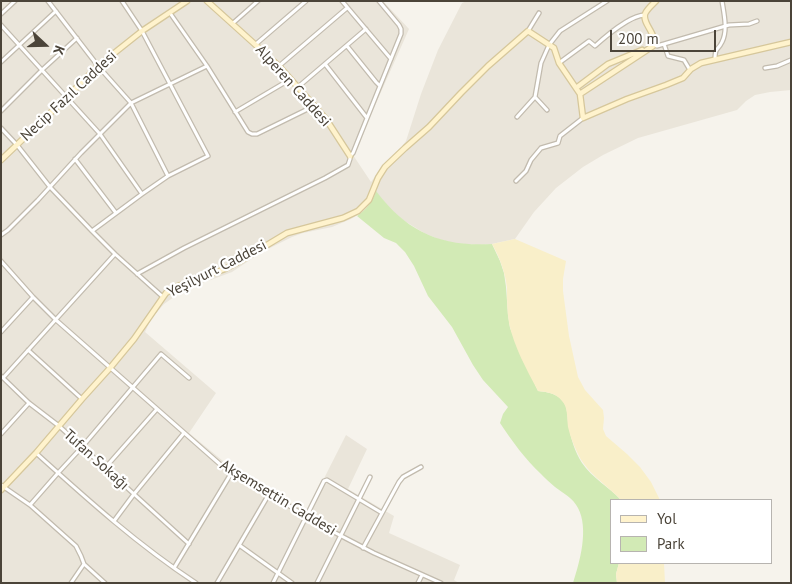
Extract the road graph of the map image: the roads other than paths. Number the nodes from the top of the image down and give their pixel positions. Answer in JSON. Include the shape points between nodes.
{"nodes":[{"id":1,"x":15,"y":1,"type":"edge"},
{"id":2,"x":48,"y":1,"type":"edge"},
{"id":3,"x":122,"y":1,"type":"edge"},
{"id":4,"x":187,"y":1,"type":"edge"},
{"id":5,"x":207,"y":1,"type":"edge"},
{"id":6,"x":258,"y":1,"type":"edge"},
{"id":7,"x":342,"y":1,"type":"edge"},
{"id":8,"x":379,"y":1,"type":"edge"},
{"id":9,"x":607,"y":1,"type":"edge"},
{"id":10,"x":656,"y":1,"type":"edge"},
{"id":11,"x":722,"y":1,"type":"edge"},
{"id":12,"x":304,"y":2,"type":"edge"},
{"id":13,"x":347,"y":8,"type":"junction"},
{"id":14,"x":56,"y":11,"type":"junction"},
{"id":15,"x":170,"y":13,"type":"junction"},
{"id":16,"x":539,"y":13,"type":"dead end"},
{"id":17,"x":1,"y":14,"type":"edge"},
{"id":18,"x":645,"y":15,"type":"junction"},
{"id":19,"x":757,"y":21,"type":"dead end"},
{"id":20,"x":231,"y":24,"type":"junction"},
{"id":21,"x":1,"y":25,"type":"edge"},
{"id":22,"x":725,"y":26,"type":"junction"},
{"id":23,"x":366,"y":29,"type":"junction"},
{"id":24,"x":142,"y":31,"type":"junction"},
{"id":25,"x":528,"y":31,"type":"junction"},
{"id":26,"x":77,"y":38,"type":"junction"},
{"id":27,"x":791,"y":42,"type":"edge"},
{"id":28,"x":19,"y":44,"type":"junction"},
{"id":29,"x":256,"y":44,"type":"junction"},
{"id":30,"x":664,"y":44,"type":"junction"},
{"id":31,"x":549,"y":45,"type":"junction"},
{"id":32,"x":347,"y":46,"type":"junction"},
{"id":33,"x":652,"y":46,"type":"junction"},
{"id":34,"x":625,"y":56,"type":"junction"},
{"id":35,"x":392,"y":59,"type":"junction"},
{"id":36,"x":715,"y":60,"type":"junction"},
{"id":37,"x":791,"y":60,"type":"edge"},
{"id":38,"x":1,"y":62,"type":"edge"},
{"id":39,"x":628,"y":62,"type":"junction"},
{"id":40,"x":559,"y":63,"type":"junction"},
{"id":41,"x":325,"y":64,"type":"junction"},
{"id":42,"x":608,"y":64,"type":"junction"},
{"id":43,"x":98,"y":66,"type":"junction"},
{"id":44,"x":207,"y":66,"type":"junction"},
{"id":45,"x":279,"y":66,"type":"junction"},
{"id":46,"x":765,"y":68,"type":"dead end"},
{"id":47,"x":42,"y":70,"type":"junction"},
{"id":48,"x":690,"y":70,"type":"junction"},
{"id":49,"x":614,"y":71,"type":"junction"},
{"id":50,"x":289,"y":78,"type":"junction"},
{"id":51,"x":170,"y":84,"type":"junction"},
{"id":52,"x":380,"y":86,"type":"junction"},
{"id":53,"x":298,"y":87,"type":"junction"},
{"id":54,"x":576,"y":88,"type":"junction"},
{"id":55,"x":580,"y":94,"type":"junction"},
{"id":56,"x":67,"y":97,"type":"junction"},
{"id":57,"x":535,"y":97,"type":"junction"},
{"id":58,"x":131,"y":103,"type":"junction"},
{"id":59,"x":314,"y":106,"type":"junction"},
{"id":60,"x":547,"y":110,"type":"dead end"},
{"id":61,"x":1,"y":111,"type":"edge"},
{"id":62,"x":235,"y":112,"type":"junction"},
{"id":63,"x":517,"y":117,"type":"dead end"},
{"id":64,"x":367,"y":118,"type":"junction"},
{"id":65,"x":583,"y":118,"type":"junction"},
{"id":66,"x":1,"y":128,"type":"edge"},
{"id":67,"x":100,"y":134,"type":"junction"},
{"id":68,"x":17,"y":145,"type":"junction"},
{"id":69,"x":350,"y":156,"type":"junction"},
{"id":70,"x":75,"y":159,"type":"junction"},
{"id":71,"x":1,"y":160,"type":"edge"},
{"id":72,"x":168,"y":176,"type":"junction"},
{"id":73,"x":516,"y":181,"type":"dead end"},
{"id":74,"x":50,"y":187,"type":"junction"},
{"id":75,"x":142,"y":194,"type":"junction"},
{"id":76,"x":116,"y":213,"type":"junction"},
{"id":77,"x":92,"y":231,"type":"junction"},
{"id":78,"x":1,"y":235,"type":"edge"},
{"id":79,"x":116,"y":254,"type":"junction"},
{"id":80,"x":1,"y":261,"type":"edge"},
{"id":81,"x":137,"y":274,"type":"junction"},
{"id":82,"x":33,"y":297,"type":"junction"},
{"id":83,"x":163,"y":297,"type":"junction"},
{"id":84,"x":56,"y":320,"type":"junction"},
{"id":85,"x":1,"y":324,"type":"edge"},
{"id":86,"x":5,"y":328,"type":"junction"},
{"id":87,"x":1,"y":332,"type":"edge"},
{"id":88,"x":28,"y":350,"type":"junction"},
{"id":89,"x":110,"y":368,"type":"junction"},
{"id":90,"x":2,"y":377,"type":"edge"},
{"id":91,"x":189,"y":378,"type":"dead end"},
{"id":92,"x":133,"y":388,"type":"junction"},
{"id":93,"x":82,"y":399,"type":"junction"},
{"id":94,"x":29,"y":403,"type":"junction"},
{"id":95,"x":157,"y":409,"type":"junction"},
{"id":96,"x":59,"y":426,"type":"junction"},
{"id":97,"x":184,"y":433,"type":"junction"},
{"id":98,"x":1,"y":434,"type":"edge"},
{"id":99,"x":82,"y":448,"type":"junction"},
{"id":100,"x":36,"y":453,"type":"junction"},
{"id":101,"x":421,"y":467,"type":"dead end"},
{"id":102,"x":105,"y":468,"type":"junction"},
{"id":103,"x":58,"y":472,"type":"junction"},
{"id":104,"x":232,"y":472,"type":"junction"},
{"id":105,"x":370,"y":477,"type":"dead end"},
{"id":106,"x":2,"y":488,"type":"edge"},
{"id":107,"x":134,"y":494,"type":"junction"},
{"id":108,"x":269,"y":494,"type":"junction"},
{"id":109,"x":359,"y":499,"type":"junction"},
{"id":110,"x":30,"y":505,"type":"junction"},
{"id":111,"x":382,"y":513,"type":"junction"},
{"id":112,"x":306,"y":516,"type":"junction"},
{"id":113,"x":114,"y":521,"type":"junction"},
{"id":114,"x":340,"y":536,"type":"junction"},
{"id":115,"x":189,"y":544,"type":"junction"},
{"id":116,"x":239,"y":545,"type":"junction"},
{"id":117,"x":363,"y":548,"type":"junction"},
{"id":118,"x":84,"y":564,"type":"junction"},
{"id":119,"x":174,"y":568,"type":"junction"},
{"id":120,"x":278,"y":574,"type":"junction"},
{"id":121,"x":422,"y":575,"type":"junction"},
{"id":122,"x":71,"y":583,"type":"edge"},
{"id":123,"x":105,"y":583,"type":"edge"},
{"id":124,"x":196,"y":583,"type":"edge"},
{"id":125,"x":217,"y":583,"type":"edge"},
{"id":126,"x":273,"y":583,"type":"edge"},
{"id":127,"x":292,"y":583,"type":"edge"},
{"id":128,"x":317,"y":583,"type":"edge"},
{"id":129,"x":418,"y":583,"type":"edge"},
{"id":130,"x":441,"y":583,"type":"edge"}],
"edges":[{"from":1,"to":17,"type":"street"},
{"from":2,"to":14,"type":"street"},
{"from":3,"to":24,"type":"street"},
{"from":4,"to":15,"type":"street","name":"Necip Fazıl Caddesi"},
{"from":5,"to":20,"type":"street","name":"Alperen Caddesi"},
{"from":6,"to":20,"type":"street"},
{"from":7,"to":13,"type":"street"},
{"from":8,"to":35,"type":"street","via":[[401,29]]},
{"from":9,"to":31,"type":"street","via":[[560,31]]},
{"from":10,"to":18,"type":"street"},
{"from":11,"to":22,"type":"street"},
{"from":12,"to":29,"type":"street"},
{"from":13,"to":23,"type":"street"},
{"from":13,"to":45,"type":"street"},
{"from":14,"to":26,"type":"street"},
{"from":14,"to":28,"type":"street"},
{"from":15,"to":24,"type":"street","name":"Necip Fazıl Caddesi"},
{"from":15,"to":44,"type":"street"},
{"from":16,"to":25,"type":"street"},
{"from":18,"to":33,"type":"street","via":[[654,39]]},
{"from":18,"to":40,"type":"street","via":[[639,15],[613,31],[595,46],[589,41]]},
{"from":19,"to":22,"type":"street"},
{"from":20,"to":29,"type":"street","name":"Alperen Caddesi"},
{"from":21,"to":28,"type":"street"},
{"from":22,"to":30,"type":"street"},
{"from":22,"to":36,"type":"street","via":[[722,41],[715,51]]},
{"from":23,"to":32,"type":"street"},
{"from":23,"to":35,"type":"street"},
{"from":24,"to":43,"type":"street","name":"Necip Fazıl Caddesi"},
{"from":24,"to":51,"type":"street"},
{"from":25,"to":31,"type":"street"},
{"from":25,"to":83,"type":"street","name":"Yeşilyurt Caddesi","via":[[385,167],[369,200],[358,211],[287,233],[224,269],[178,286]]},
{"from":26,"to":43,"type":"street"},
{"from":26,"to":47,"type":"street"},
{"from":27,"to":36,"type":"street"},
{"from":28,"to":38,"type":"street"},
{"from":28,"to":47,"type":"street"},
{"from":29,"to":45,"type":"street","name":"Alperen Caddesi"},
{"from":30,"to":33,"type":"street"},
{"from":30,"to":48,"type":"street","via":[[668,56],[684,60]]},
{"from":31,"to":40,"type":"street","via":[[554,48]]},
{"from":31,"to":57,"type":"street"},
{"from":32,"to":41,"type":"street"},
{"from":32,"to":52,"type":"street"},
{"from":33,"to":34,"type":"street"},
{"from":33,"to":39,"type":"street"},
{"from":34,"to":39,"type":"street"},
{"from":34,"to":42,"type":"street"},
{"from":35,"to":52,"type":"street"},
{"from":36,"to":48,"type":"street"},
{"from":37,"to":46,"type":"street"},
{"from":39,"to":49,"type":"street"},
{"from":40,"to":54,"type":"street"},
{"from":41,"to":53,"type":"street"},
{"from":41,"to":64,"type":"street"},
{"from":42,"to":49,"type":"street"},
{"from":42,"to":54,"type":"street"},
{"from":43,"to":56,"type":"street","name":"Necip Fazıl Caddesi"},
{"from":43,"to":58,"type":"street"},
{"from":44,"to":51,"type":"street"},
{"from":44,"to":62,"type":"street"},
{"from":45,"to":50,"type":"street","name":"Alperen Caddesi"},
{"from":47,"to":56,"type":"street"},
{"from":47,"to":61,"type":"street"},
{"from":48,"to":65,"type":"street","via":[[683,78]]},
{"from":49,"to":55,"type":"street"},
{"from":50,"to":53,"type":"street","name":"Alperen Caddesi"},
{"from":50,"to":62,"type":"street"},
{"from":51,"to":58,"type":"street"},
{"from":51,"to":72,"type":"street","via":[[208,156]]},
{"from":52,"to":64,"type":"street"},
{"from":53,"to":59,"type":"street","name":"Alperen Caddesi"},
{"from":54,"to":55,"type":"street"},
{"from":55,"to":65,"type":"street"},
{"from":56,"to":67,"type":"street"},
{"from":56,"to":68,"type":"street","name":"Necip Fazıl Caddesi"},
{"from":57,"to":60,"type":"street"},
{"from":57,"to":63,"type":"street"},
{"from":58,"to":67,"type":"street"},
{"from":58,"to":72,"type":"street"},
{"from":59,"to":62,"type":"street","via":[[256,134],[248,132]]},
{"from":59,"to":69,"type":"street","name":"Alperen Caddesi"},
{"from":64,"to":69,"type":"street"},
{"from":65,"to":73,"type":"street","via":[[560,136],[558,142],[541,148],[526,172]]},
{"from":66,"to":68,"type":"street"},
{"from":67,"to":70,"type":"street"},
{"from":67,"to":75,"type":"street"},
{"from":68,"to":71,"type":"street","name":"Necip Fazıl Caddesi"},
{"from":68,"to":74,"type":"street"},
{"from":69,"to":81,"type":"street","via":[[346,167]]},
{"from":70,"to":74,"type":"street"},
{"from":70,"to":76,"type":"street"},
{"from":72,"to":75,"type":"street"},
{"from":74,"to":77,"type":"street"},
{"from":74,"to":78,"type":"street"},
{"from":75,"to":76,"type":"street"},
{"from":76,"to":77,"type":"street"},
{"from":77,"to":79,"type":"street"},
{"from":79,"to":81,"type":"street"},
{"from":79,"to":84,"type":"street"},
{"from":80,"to":82,"type":"street","name":"Akşemsettin Caddesi"},
{"from":81,"to":83,"type":"street"},
{"from":82,"to":84,"type":"street","name":"Akşemsettin Caddesi"},
{"from":82,"to":86,"type":"street"},
{"from":83,"to":89,"type":"street","name":"Yeşilyurt Caddesi"},
{"from":84,"to":88,"type":"street"},
{"from":84,"to":89,"type":"street","name":"Akşemsettin Caddesi"},
{"from":85,"to":86,"type":"street"},
{"from":86,"to":87,"type":"street"},
{"from":88,"to":90,"type":"street"},
{"from":88,"to":93,"type":"street"},
{"from":89,"to":92,"type":"street","name":"Akşemsettin Caddesi"},
{"from":89,"to":93,"type":"street","name":"Yeşilyurt Caddesi"},
{"from":90,"to":94,"type":"street","name":"Tufan Sokağı"},
{"from":91,"to":92,"type":"street","via":[[161,354]]},
{"from":92,"to":95,"type":"street","name":"Akşemsettin Caddesi"},
{"from":92,"to":99,"type":"street"},
{"from":93,"to":96,"type":"street","name":"Yeşilyurt Caddesi"},
{"from":94,"to":96,"type":"street","name":"Tufan Sokağı"},
{"from":94,"to":98,"type":"street"},
{"from":95,"to":97,"type":"street","name":"Akşemsettin Caddesi"},
{"from":95,"to":102,"type":"street"},
{"from":96,"to":99,"type":"street","name":"Tufan Sokağı"},
{"from":96,"to":100,"type":"street","name":"Yeşilyurt Caddesi"},
{"from":97,"to":104,"type":"street","name":"Akşemsettin Caddesi"},
{"from":97,"to":107,"type":"street","name":"Tufan Sokağı"},
{"from":99,"to":102,"type":"street","name":"Tufan Sokağı"},
{"from":99,"to":103,"type":"street"},
{"from":100,"to":103,"type":"street"},
{"from":100,"to":106,"type":"street","name":"Yeşilyurt Caddesi"},
{"from":101,"to":111,"type":"street","via":[[403,477]]},
{"from":102,"to":107,"type":"street","name":"Tufan Sokağı"},
{"from":103,"to":110,"type":"street"},
{"from":103,"to":113,"type":"street"},
{"from":104,"to":108,"type":"street","name":"Akşemsettin Caddesi"},
{"from":104,"to":115,"type":"street"},
{"from":105,"to":109,"type":"street"},
{"from":106,"to":110,"type":"street"},
{"from":107,"to":113,"type":"street","name":"Tufan Sokağı"},
{"from":107,"to":115,"type":"street"},
{"from":108,"to":112,"type":"street","name":"Akşemsettin Caddesi"},
{"from":108,"to":116,"type":"street"},
{"from":109,"to":111,"type":"street"},
{"from":109,"to":112,"type":"street","via":[[326,480]]},
{"from":109,"to":114,"type":"street"},
{"from":110,"to":118,"type":"street","via":[[76,546]]},
{"from":111,"to":117,"type":"street"},
{"from":112,"to":114,"type":"street","name":"Akşemsettin Caddesi"},
{"from":112,"to":120,"type":"street"},
{"from":113,"to":119,"type":"street"},
{"from":114,"to":117,"type":"street","name":"Akşemsettin Caddesi"},
{"from":114,"to":128,"type":"street"},
{"from":115,"to":119,"type":"street"},
{"from":116,"to":120,"type":"street"},
{"from":116,"to":125,"type":"street"},
{"from":117,"to":121,"type":"street","name":"Akşemsettin Caddesi"},
{"from":118,"to":122,"type":"street"},
{"from":118,"to":123,"type":"street"},
{"from":119,"to":124,"type":"street"},
{"from":120,"to":126,"type":"street"},
{"from":120,"to":127,"type":"street"},
{"from":121,"to":129,"type":"street"},
{"from":121,"to":130,"type":"street","name":"Akşemsettin Caddesi"}]}
